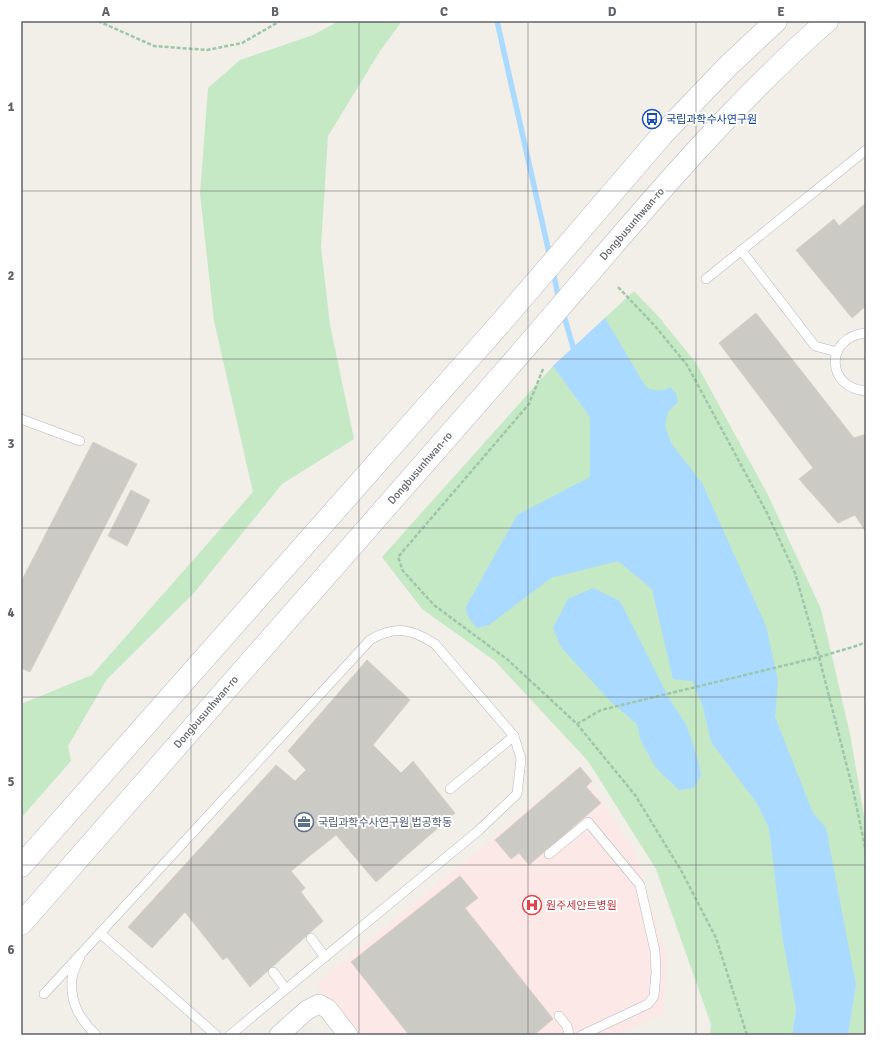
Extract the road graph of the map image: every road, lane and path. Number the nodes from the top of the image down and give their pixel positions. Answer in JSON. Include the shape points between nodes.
{"nodes":[{"id":1,"x":98,"y":21,"type":"edge"},
{"id":2,"x":280,"y":21,"type":"edge"},
{"id":3,"x":776,"y":21,"type":"edge"},
{"id":4,"x":827,"y":21,"type":"edge"},
{"id":5,"x":866,"y":150,"type":"edge"},
{"id":6,"x":741,"y":250,"type":"junction"},
{"id":7,"x":706,"y":279,"type":"dead end"},
{"id":8,"x":618,"y":287,"type":"dead end"},
{"id":9,"x":866,"y":332,"type":"edge"},
{"id":10,"x":837,"y":352,"type":"junction"},
{"id":11,"x":543,"y":369,"type":"dead end"},
{"id":12,"x":866,"y":391,"type":"edge"},
{"id":13,"x":21,"y":419,"type":"edge"},
{"id":14,"x":80,"y":440,"type":"dead end"},
{"id":15,"x":866,"y":642,"type":"edge"},
{"id":16,"x":819,"y":657,"type":"junction"},
{"id":17,"x":577,"y":724,"type":"junction"},
{"id":18,"x":514,"y":736,"type":"junction"},
{"id":19,"x":450,"y":789,"type":"dead end"},
{"id":20,"x":866,"y":852,"type":"edge"},
{"id":21,"x":549,"y":854,"type":"dead end"},
{"id":22,"x":21,"y":866,"type":"edge"},
{"id":23,"x":21,"y":924,"type":"edge"},
{"id":24,"x":100,"y":933,"type":"junction"},
{"id":25,"x":311,"y":938,"type":"dead end"},
{"id":26,"x":81,"y":953,"type":"junction"},
{"id":27,"x":325,"y":957,"type":"junction"},
{"id":28,"x":273,"y":972,"type":"dead end"},
{"id":29,"x":286,"y":989,"type":"junction"},
{"id":30,"x":44,"y":994,"type":"dead end"},
{"id":31,"x":560,"y":1016,"type":"dead end"},
{"id":32,"x":96,"y":1035,"type":"edge"},
{"id":33,"x":216,"y":1035,"type":"edge"},
{"id":34,"x":230,"y":1035,"type":"edge"},
{"id":35,"x":279,"y":1035,"type":"edge"},
{"id":36,"x":348,"y":1035,"type":"edge"},
{"id":37,"x":569,"y":1035,"type":"edge"},
{"id":38,"x":582,"y":1035,"type":"edge"},
{"id":39,"x":747,"y":1035,"type":"edge"}],
"edges":[{"from":1,"to":2,"type":"path","via":[[154,46],[207,50],[242,43]]},
{"from":3,"to":22,"type":"street","via":[[728,66],[662,135],[505,318]]},
{"from":4,"to":23,"type":"street","name":"Dongbusunhwan-ro","via":[[804,41],[686,161]]},
{"from":5,"to":6,"type":"lane"},
{"from":6,"to":7,"type":"lane"},
{"from":6,"to":10,"type":"lane","via":[[815,346]]},
{"from":8,"to":16,"type":"path","via":[[687,365],[768,513],[795,572]]},
{"from":9,"to":10,"type":"lane","via":[[848,337]]},
{"from":10,"to":12,"type":"lane","via":[[835,362],[842,380],[849,387]]},
{"from":11,"to":17,"type":"path","via":[[529,404],[398,557],[402,571],[434,605],[508,660]]},
{"from":13,"to":14,"type":"lane"},
{"from":15,"to":16,"type":"path"},
{"from":16,"to":17,"type":"path","via":[[601,710]]},
{"from":16,"to":20,"type":"path"},
{"from":17,"to":39,"type":"path","via":[[635,795],[682,872],[716,938]]},
{"from":18,"to":19,"type":"lane"},
{"from":18,"to":24,"type":"lane","via":[[435,644],[420,634],[399,630],[380,634],[370,640]]},
{"from":18,"to":27,"type":"lane","via":[[521,759],[517,794],[478,831]]},
{"from":21,"to":38,"type":"lane","via":[[588,822],[640,885],[655,951],[654,996],[648,1004]]},
{"from":24,"to":26,"type":"lane"},
{"from":24,"to":33,"type":"lane"},
{"from":25,"to":27,"type":"lane"},
{"from":26,"to":30,"type":"lane"},
{"from":26,"to":32,"type":"lane","via":[[72,977],[73,1000],[83,1022]]},
{"from":27,"to":29,"type":"lane"},
{"from":28,"to":29,"type":"lane"},
{"from":29,"to":34,"type":"lane"},
{"from":31,"to":37,"type":"lane","via":[[567,1026]]},
{"from":35,"to":36,"type":"street","via":[[307,1010],[319,1004],[328,1009]]}]}
